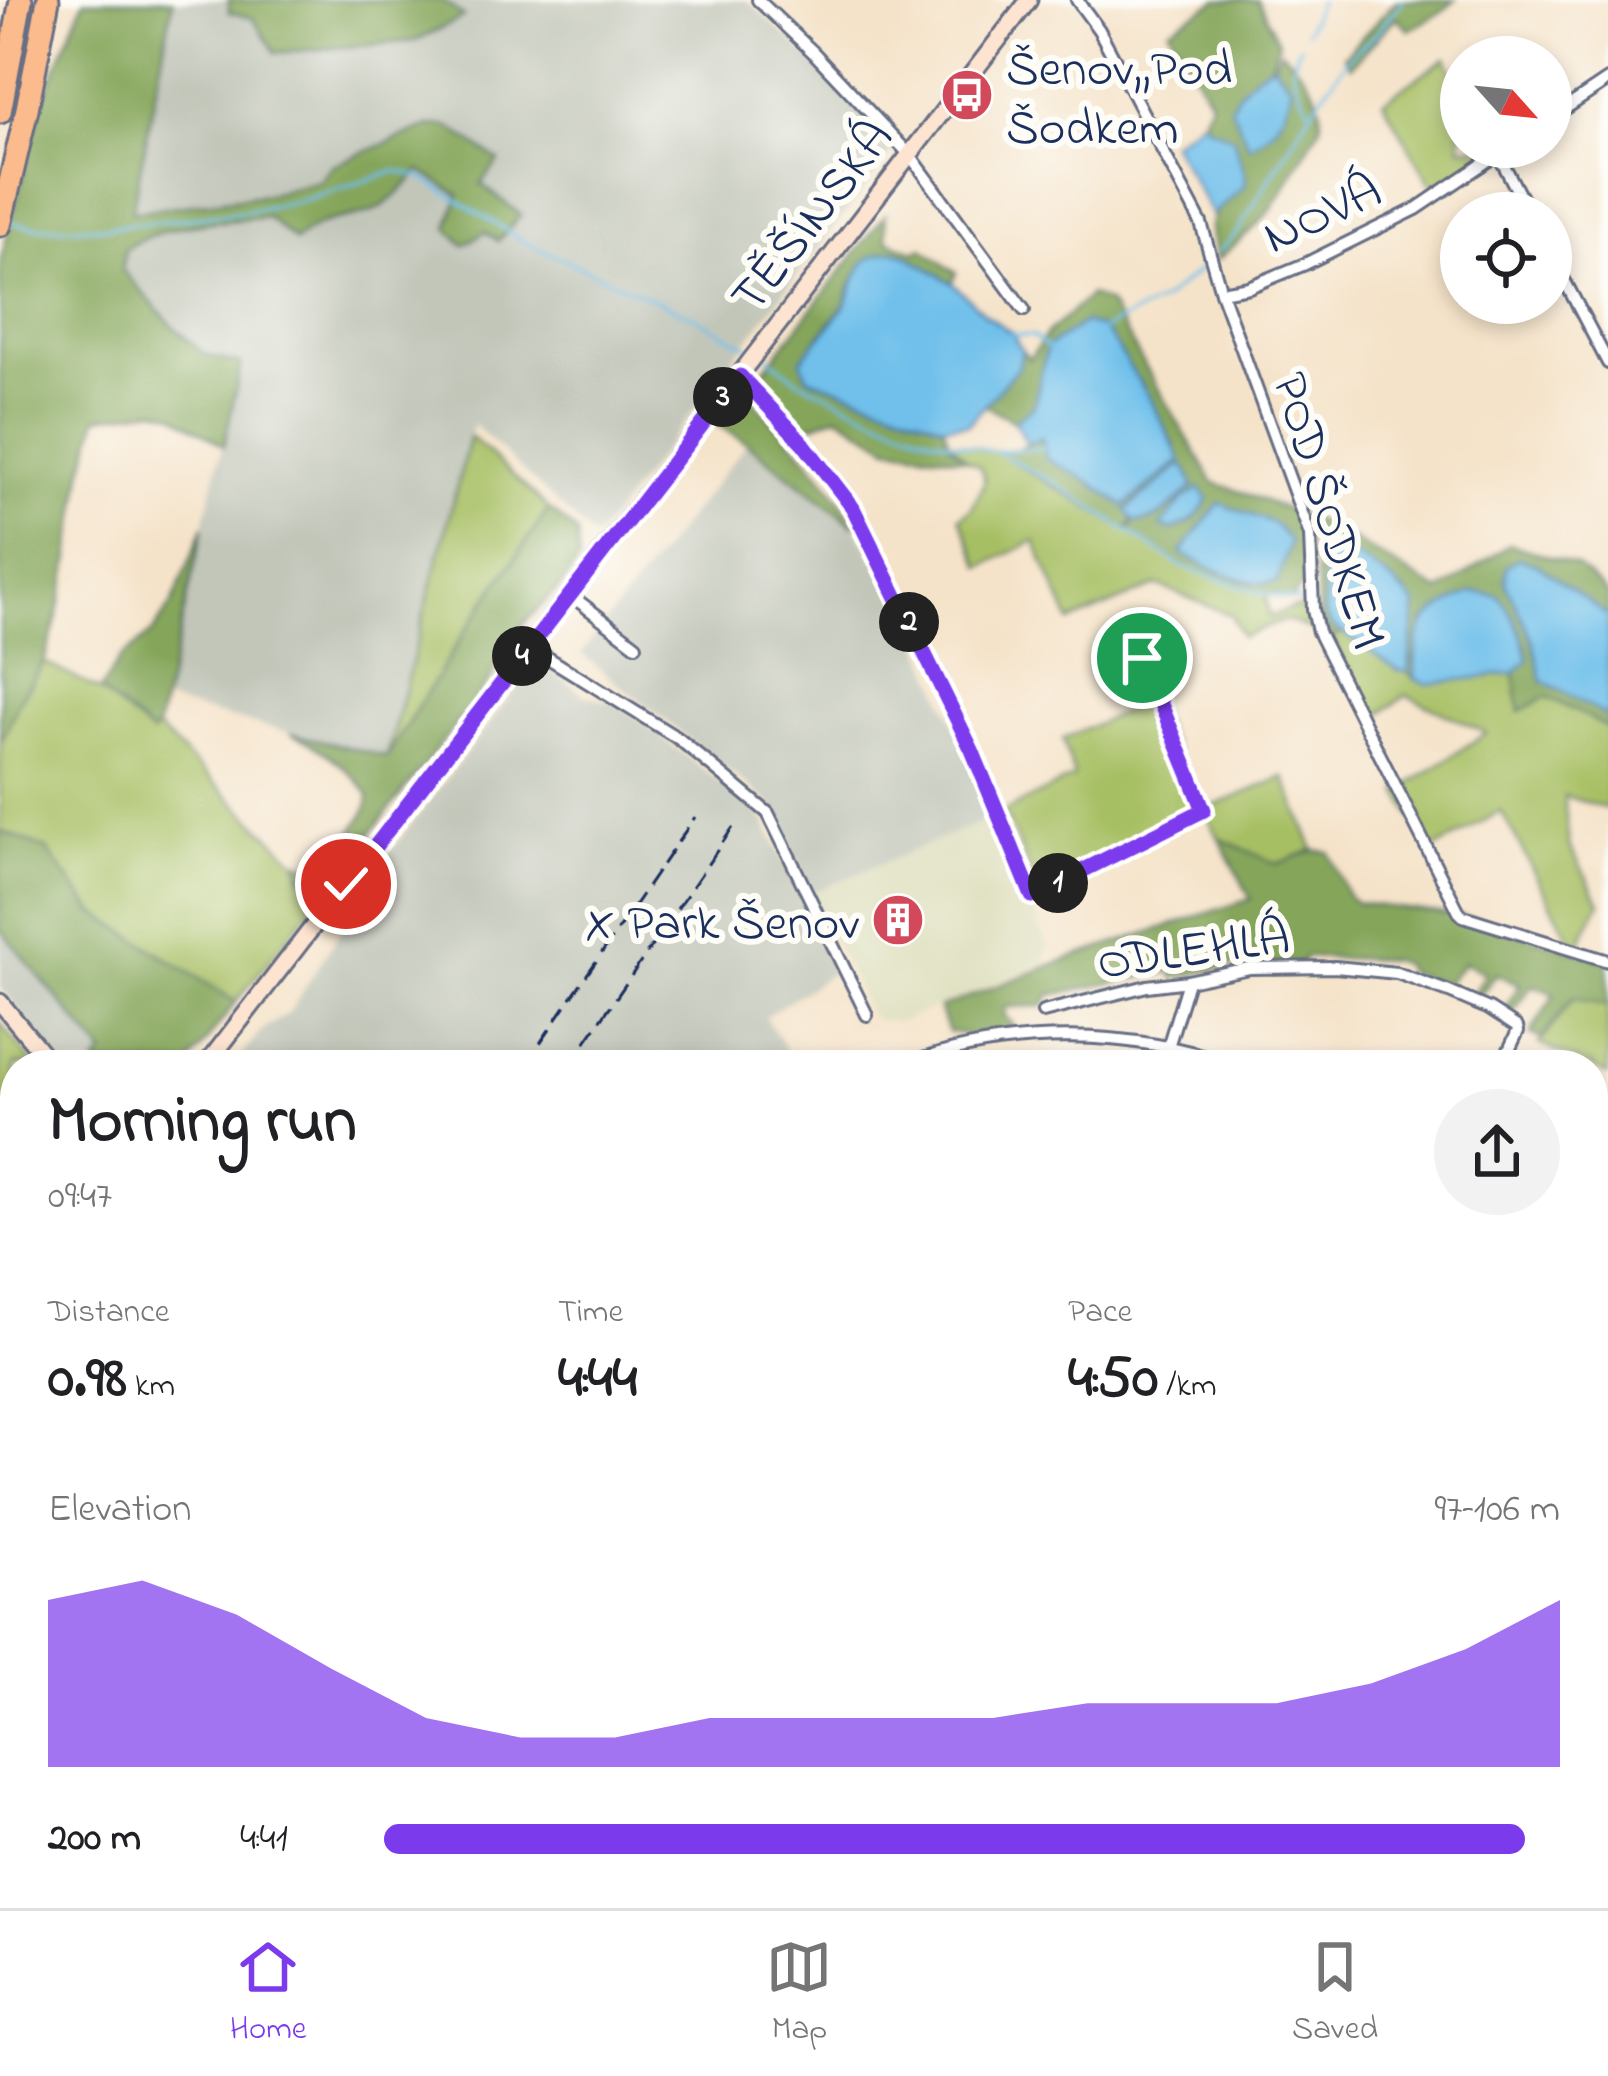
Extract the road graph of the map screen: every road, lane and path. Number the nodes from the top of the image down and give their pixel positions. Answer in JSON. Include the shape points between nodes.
{"nodes":[{"id":1,"x":22,"y":0,"type":"edge"},
{"id":2,"x":48,"y":0,"type":"edge"},
{"id":3,"x":758,"y":0,"type":"edge"},
{"id":4,"x":1029,"y":0,"type":"edge"},
{"id":5,"x":1077,"y":0,"type":"edge"},
{"id":6,"x":1608,"y":80,"type":"edge"},
{"id":7,"x":1572,"y":104,"type":"edge"},
{"id":8,"x":0,"y":112,"type":"edge"},
{"id":9,"x":910,"y":155,"type":"junction"},
{"id":10,"x":1478,"y":168,"type":"edge"},
{"id":11,"x":0,"y":225,"type":"edge"},
{"id":12,"x":1221,"y":292,"type":"junction"},
{"id":13,"x":1572,"y":295,"type":"edge"},
{"id":14,"x":1024,"y":310,"type":"dead end"},
{"id":15,"x":1608,"y":363,"type":"edge"},
{"id":16,"x":740,"y":376,"type":"junction"},
{"id":17,"x":569,"y":594,"type":"junction"},
{"id":18,"x":636,"y":645,"type":"dead end"},
{"id":19,"x":530,"y":646,"type":"junction"},
{"id":20,"x":1142,"y":658,"type":"dead end"},
{"id":21,"x":1608,"y":961,"type":"edge"},
{"id":22,"x":1188,"y":981,"type":"junction"},
{"id":23,"x":0,"y":1002,"type":"edge"},
{"id":24,"x":1043,"y":1012,"type":"dead end"},
{"id":25,"x":867,"y":1016,"type":"dead end"},
{"id":26,"x":1168,"y":1047,"type":"junction"},
{"id":27,"x":40,"y":1050,"type":"edge"},
{"id":28,"x":218,"y":1050,"type":"edge"},
{"id":29,"x":962,"y":1050,"type":"edge"},
{"id":30,"x":1179,"y":1050,"type":"edge"},
{"id":31,"x":1509,"y":1050,"type":"edge"}],
"edges":[{"from":1,"to":8,"type":"highway"},
{"from":2,"to":11,"type":"highway"},
{"from":3,"to":9,"type":"street"},
{"from":4,"to":9,"type":"main road","name":"TĚŠÍNSKÁ"},
{"from":5,"to":12,"type":"street","name":"POD ŠODKEM","via":[[1201,223]]},
{"from":6,"to":7,"type":"street"},
{"from":9,"to":14,"type":"street"},
{"from":9,"to":16,"type":"main road","name":"TĚŠÍNSKÁ"},
{"from":10,"to":12,"type":"street","name":"NOVÁ","via":[[1372,231]]},
{"from":12,"to":21,"type":"street","name":"POD ŠODKEM","via":[[1310,535],[1318,632],[1459,912]]},
{"from":13,"to":15,"type":"street"},
{"from":16,"to":17,"type":"main road","name":"TĚŠÍNSKÁ"},
{"from":16,"to":20,"type":"street","via":[[853,508],[972,750],[1032,896],[1204,810]]},
{"from":17,"to":18,"type":"street"},
{"from":17,"to":19,"type":"main road","name":"TĚŠÍNSKÁ"},
{"from":19,"to":25,"type":"street","via":[[679,740],[768,813]]},
{"from":19,"to":28,"type":"main road","name":"TĚŠÍNSKÁ"},
{"from":22,"to":24,"type":"street","name":"ODLEHLÁ"},
{"from":22,"to":26,"type":"street"},
{"from":22,"to":31,"type":"street","name":"ODLEHLÁ","via":[[1249,968],[1397,974],[1516,1027]]},
{"from":23,"to":27,"type":"main road"},
{"from":26,"to":29,"type":"street","via":[[1048,1038]]},
{"from":26,"to":30,"type":"street"}]}
